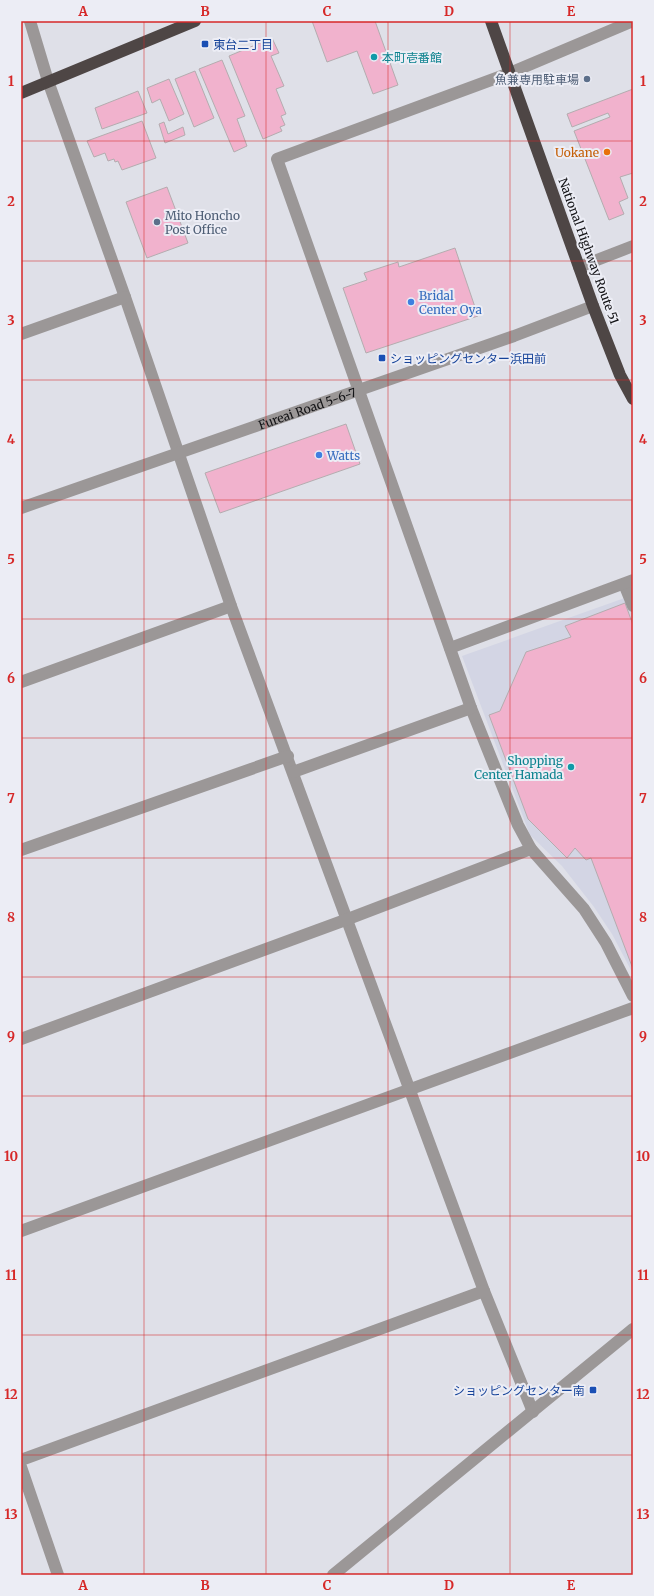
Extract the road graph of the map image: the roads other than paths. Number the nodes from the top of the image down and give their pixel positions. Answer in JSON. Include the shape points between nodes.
{"nodes":[{"id":1,"x":30,"y":21,"type":"edge"},
{"id":2,"x":195,"y":21,"type":"edge"},
{"id":3,"x":491,"y":21,"type":"edge"},
{"id":4,"x":633,"y":22,"type":"edge"},
{"id":5,"x":510,"y":73,"type":"junction"},
{"id":6,"x":48,"y":81,"type":"junction"},
{"id":7,"x":21,"y":93,"type":"edge"},
{"id":8,"x":633,"y":246,"type":"edge"},
{"id":9,"x":579,"y":267,"type":"junction"},
{"id":10,"x":125,"y":297,"type":"junction"},
{"id":11,"x":593,"y":306,"type":"junction"},
{"id":12,"x":21,"y":334,"type":"edge"},
{"id":13,"x":359,"y":390,"type":"junction"},
{"id":14,"x":633,"y":398,"type":"edge"},
{"id":15,"x":179,"y":452,"type":"junction"},
{"id":16,"x":21,"y":508,"type":"edge"},
{"id":17,"x":628,"y":582,"type":"edge"},
{"id":18,"x":231,"y":606,"type":"junction"},
{"id":19,"x":633,"y":606,"type":"edge"},
{"id":20,"x":450,"y":648,"type":"junction"},
{"id":21,"x":21,"y":682,"type":"edge"},
{"id":22,"x":471,"y":708,"type":"junction"},
{"id":23,"x":288,"y":756,"type":"junction"},
{"id":24,"x":293,"y":772,"type":"junction"},
{"id":25,"x":531,"y":849,"type":"junction"},
{"id":26,"x":21,"y":850,"type":"edge"},
{"id":27,"x":348,"y":919,"type":"junction"},
{"id":28,"x":633,"y":996,"type":"edge"},
{"id":29,"x":633,"y":1008,"type":"edge"},
{"id":30,"x":21,"y":1039,"type":"edge"},
{"id":31,"x":411,"y":1090,"type":"junction"},
{"id":32,"x":21,"y":1231,"type":"edge"},
{"id":33,"x":484,"y":1291,"type":"junction"},
{"id":34,"x":633,"y":1329,"type":"edge"},
{"id":35,"x":533,"y":1412,"type":"junction"},
{"id":36,"x":21,"y":1460,"type":"edge"},
{"id":37,"x":21,"y":1467,"type":"edge"},
{"id":38,"x":58,"y":1575,"type":"edge"},
{"id":39,"x":333,"y":1575,"type":"edge"}],
"edges":[{"from":1,"to":6,"type":"street"},
{"from":2,"to":6,"type":"highway"},
{"from":3,"to":5,"type":"highway","name":"National Highway Route 51"},
{"from":4,"to":5,"type":"street"},
{"from":5,"to":9,"type":"highway","name":"National Highway Route 51"},
{"from":5,"to":13,"type":"street","via":[[277,159]]},
{"from":6,"to":7,"type":"highway"},
{"from":6,"to":10,"type":"street"},
{"from":8,"to":9,"type":"street"},
{"from":9,"to":11,"type":"highway","name":"National Highway Route 51"},
{"from":10,"to":12,"type":"street"},
{"from":10,"to":15,"type":"street"},
{"from":11,"to":13,"type":"street","name":"Fureai Road 5-6-7"},
{"from":11,"to":14,"type":"highway","name":"National Highway Route 51","via":[[620,375]]},
{"from":13,"to":15,"type":"street","name":"Fureai Road 5-6-7"},
{"from":13,"to":20,"type":"street"},
{"from":15,"to":16,"type":"street","name":"Fureai Road 5-6-7"},
{"from":15,"to":18,"type":"street"},
{"from":17,"to":19,"type":"street"},
{"from":17,"to":20,"type":"street"},
{"from":18,"to":21,"type":"street"},
{"from":18,"to":23,"type":"street"},
{"from":20,"to":22,"type":"street"},
{"from":22,"to":24,"type":"street"},
{"from":22,"to":25,"type":"street","via":[[518,825]]},
{"from":23,"to":24,"type":"street"},
{"from":23,"to":26,"type":"street"},
{"from":24,"to":27,"type":"street"},
{"from":25,"to":27,"type":"street"},
{"from":25,"to":28,"type":"street","via":[[584,909],[606,943]]},
{"from":27,"to":30,"type":"street"},
{"from":27,"to":31,"type":"street"},
{"from":29,"to":31,"type":"street"},
{"from":31,"to":32,"type":"street"},
{"from":31,"to":33,"type":"street"},
{"from":33,"to":35,"type":"street"},
{"from":33,"to":36,"type":"street"},
{"from":34,"to":35,"type":"street"},
{"from":35,"to":39,"type":"street"},
{"from":37,"to":38,"type":"street"}]}
